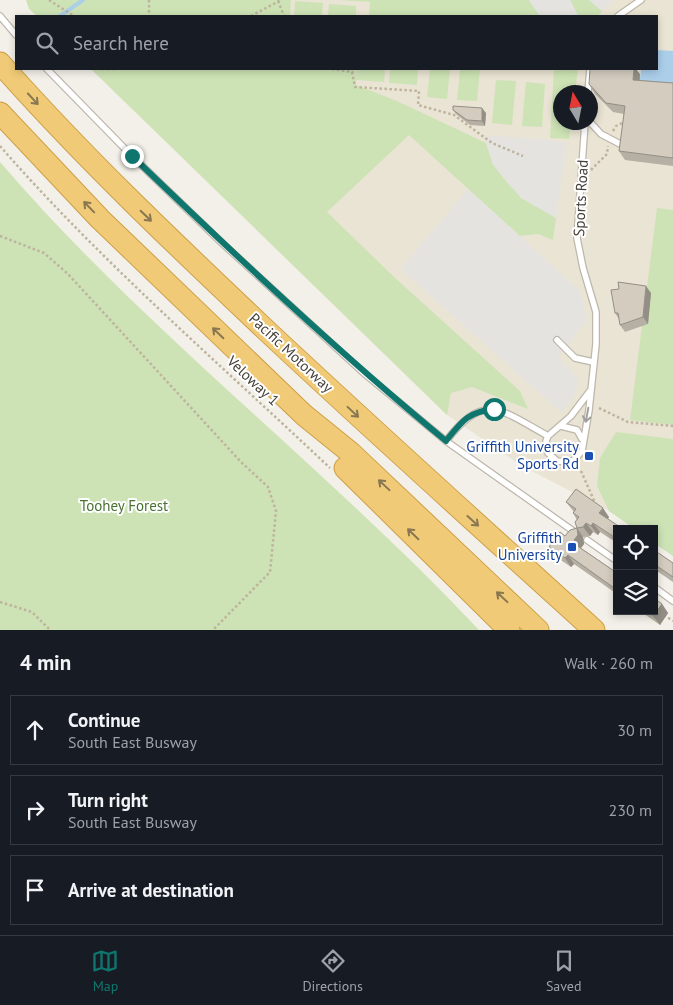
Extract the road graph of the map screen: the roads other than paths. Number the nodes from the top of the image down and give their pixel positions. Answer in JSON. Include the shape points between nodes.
{"nodes":[{"id":1,"x":640,"y":0,"type":"edge"},
{"id":2,"x":619,"y":15,"type":"edge"},
{"id":3,"x":0,"y":16,"type":"edge"},
{"id":4,"x":15,"y":34,"type":"edge"},
{"id":5,"x":0,"y":63,"type":"edge"},
{"id":6,"x":48,"y":70,"type":"edge"},
{"id":7,"x":590,"y":70,"type":"edge"},
{"id":8,"x":589,"y":85,"type":"edge"},
{"id":9,"x":0,"y":113,"type":"edge"},
{"id":10,"x":584,"y":130,"type":"edge"},
{"id":11,"x":597,"y":130,"type":"edge"},
{"id":12,"x":622,"y":145,"type":"edge"},
{"id":13,"x":557,"y":340,"type":"dead end"},
{"id":14,"x":593,"y":362,"type":"junction"},
{"id":15,"x":590,"y":391,"type":"junction"},
{"id":16,"x":304,"y":415,"type":"junction"},
{"id":17,"x":561,"y":426,"type":"junction"},
{"id":18,"x":548,"y":436,"type":"junction"},
{"id":19,"x":582,"y":439,"type":"junction"},
{"id":20,"x":446,"y":441,"type":"junction"},
{"id":21,"x":579,"y":535,"type":"edge"},
{"id":22,"x":587,"y":540,"type":"dead end"},
{"id":23,"x":613,"y":558,"type":"edge"},
{"id":24,"x":658,"y":591,"type":"edge"},
{"id":25,"x":673,"y":601,"type":"edge"},
{"id":26,"x":509,"y":630,"type":"edge"},
{"id":27,"x":538,"y":630,"type":"edge"},
{"id":28,"x":594,"y":630,"type":"edge"}],
"edges":[{"from":1,"to":2,"type":"lane"},
{"from":3,"to":4,"type":"lane"},
{"from":5,"to":28,"type":"highway","name":"Pacific Motorway","one_way":true,"via":[[84,154],[217,284]]},
{"from":6,"to":20,"type":"lane","via":[[222,243],[366,375]]},
{"from":7,"to":8,"type":"lane"},
{"from":16,"to":9,"type":"highway","one_way":true,"via":[[100,219]]},
{"from":10,"to":14,"type":"lane","name":"Sports Road","via":[[577,238],[596,312]]},
{"from":11,"to":12,"type":"lane"},
{"from":13,"to":14,"type":"lane","via":[[575,358]]},
{"from":14,"to":15,"type":"lane","name":"Sports Road"},
{"from":15,"to":17,"type":"lane"},
{"from":15,"to":19,"type":"lane","name":"Sports Road","one_way":true},
{"from":26,"to":16,"type":"highway","one_way":true,"via":[[316,439]]},
{"from":27,"to":16,"type":"highway","one_way":true,"via":[[350,453]]},
{"from":17,"to":18,"type":"lane"},
{"from":17,"to":19,"type":"lane","via":[[577,430]]},
{"from":18,"to":19,"type":"lane","name":"Sports Road","via":[[548,453],[563,462],[579,456]]},
{"from":18,"to":20,"type":"lane","via":[[510,414],[494,409],[477,411],[462,420]]},
{"from":20,"to":21,"type":"lane"},
{"from":22,"to":23,"type":"lane"},
{"from":24,"to":25,"type":"lane"}]}
